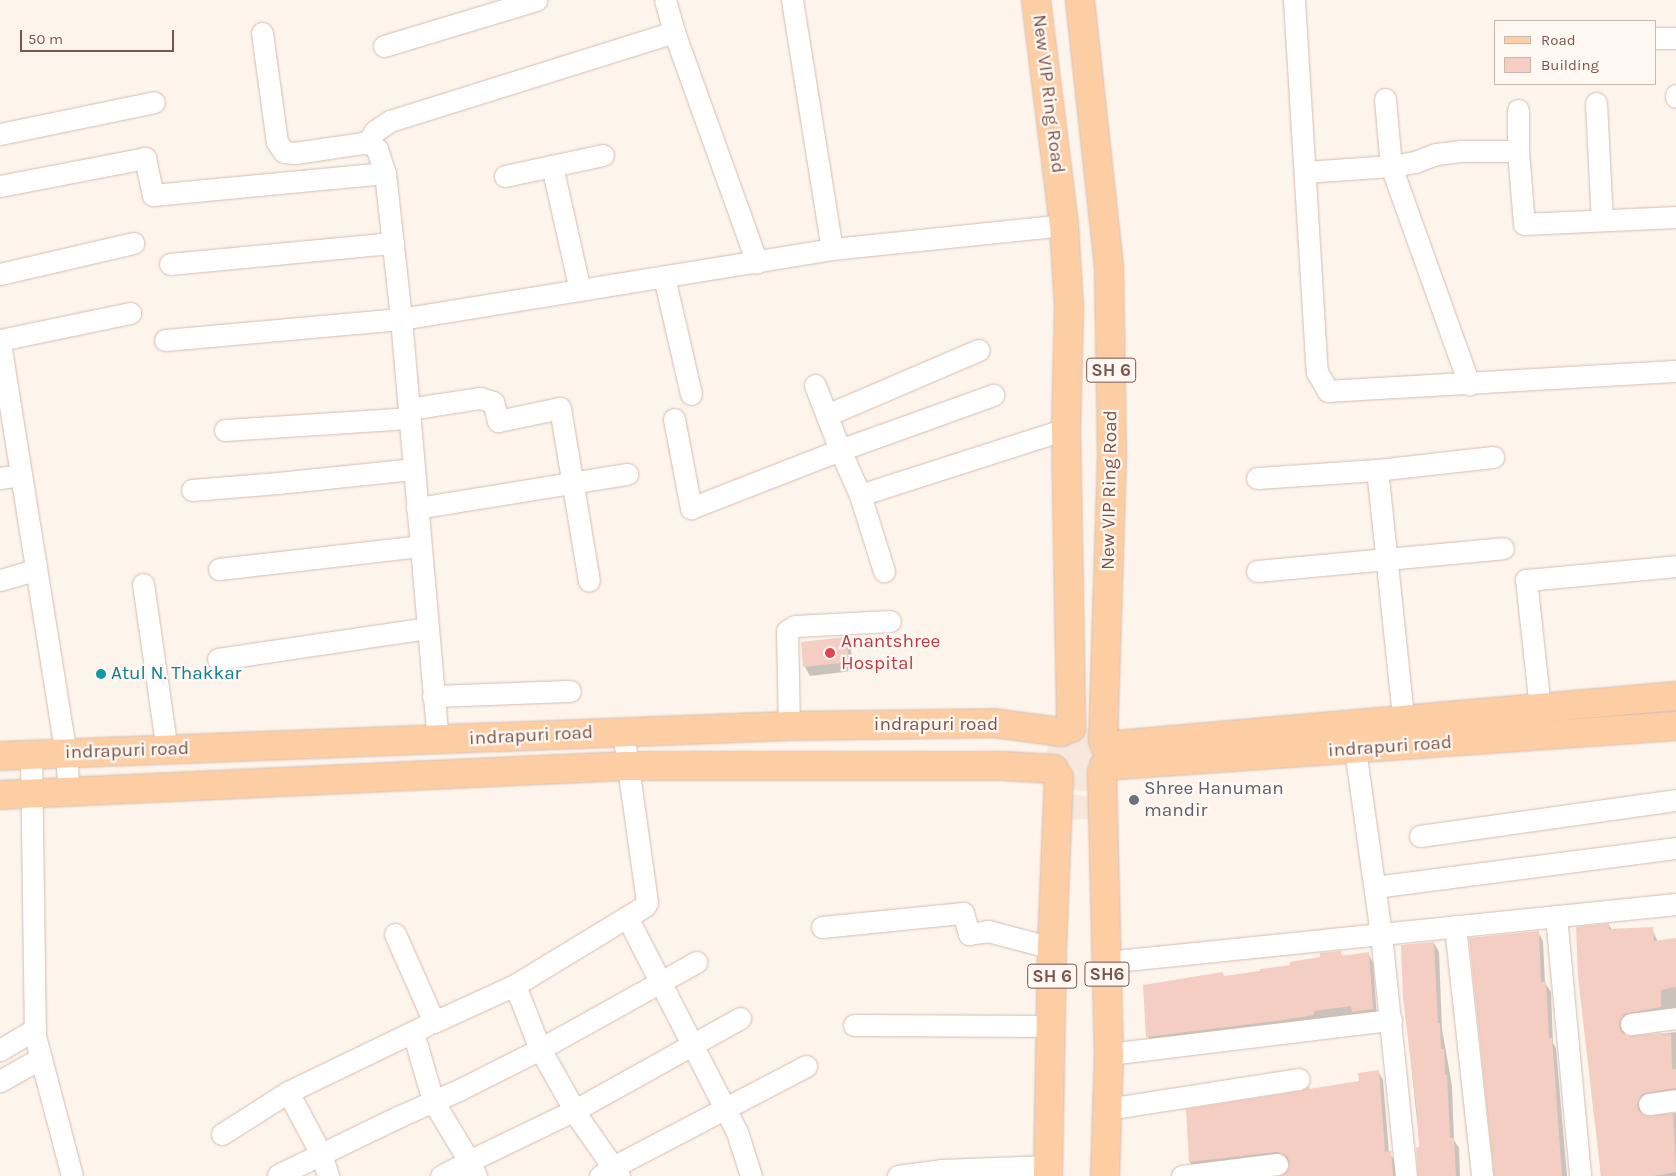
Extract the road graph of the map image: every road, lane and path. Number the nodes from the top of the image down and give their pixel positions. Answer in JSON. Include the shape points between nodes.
{"nodes":[{"id":1,"x":536,"y":0,"type":"edge"},
{"id":2,"x":665,"y":0,"type":"edge"},
{"id":3,"x":792,"y":0,"type":"edge"},
{"id":4,"x":1036,"y":0,"type":"edge"},
{"id":5,"x":1080,"y":0,"type":"edge"},
{"id":6,"x":1294,"y":0,"type":"edge"},
{"id":7,"x":674,"y":32,"type":"junction"},
{"id":8,"x":262,"y":33,"type":"dead end"},
{"id":9,"x":1656,"y":38,"type":"edge"},
{"id":10,"x":1676,"y":38,"type":"edge"},
{"id":11,"x":384,"y":46,"type":"dead end"},
{"id":12,"x":1385,"y":99,"type":"dead end"},
{"id":13,"x":154,"y":102,"type":"dead end"},
{"id":14,"x":1596,"y":103,"type":"dead end"},
{"id":15,"x":1518,"y":110,"type":"dead end"},
{"id":16,"x":0,"y":134,"type":"edge"},
{"id":17,"x":367,"y":143,"type":"junction"},
{"id":18,"x":1518,"y":151,"type":"junction"},
{"id":19,"x":603,"y":155,"type":"dead end"},
{"id":20,"x":552,"y":166,"type":"junction"},
{"id":21,"x":1391,"y":166,"type":"junction"},
{"id":22,"x":1305,"y":172,"type":"junction"},
{"id":23,"x":385,"y":173,"type":"junction"},
{"id":24,"x":505,"y":176,"type":"dead end"},
{"id":25,"x":0,"y":186,"type":"edge"},
{"id":26,"x":1676,"y":217,"type":"edge"},
{"id":27,"x":1602,"y":220,"type":"junction"},
{"id":28,"x":1064,"y":224,"type":"junction"},
{"id":29,"x":133,"y":243,"type":"dead end"},
{"id":30,"x":393,"y":243,"type":"junction"},
{"id":31,"x":832,"y":250,"type":"junction"},
{"id":32,"x":757,"y":262,"type":"junction"},
{"id":33,"x":170,"y":264,"type":"dead end"},
{"id":34,"x":0,"y":274,"type":"edge"},
{"id":35,"x":664,"y":277,"type":"junction"},
{"id":36,"x":580,"y":290,"type":"junction"},
{"id":37,"x":130,"y":313,"type":"dead end"},
{"id":38,"x":401,"y":319,"type":"junction"},
{"id":39,"x":165,"y":340,"type":"dead end"},
{"id":40,"x":1,"y":350,"type":"edge"},
{"id":41,"x":979,"y":350,"type":"dead end"},
{"id":42,"x":1676,"y":370,"type":"edge"},
{"id":43,"x":1468,"y":384,"type":"junction"},
{"id":44,"x":815,"y":385,"type":"dead end"},
{"id":45,"x":691,"y":394,"type":"dead end"},
{"id":46,"x":993,"y":395,"type":"dead end"},
{"id":47,"x":409,"y":413,"type":"junction"},
{"id":48,"x":827,"y":415,"type":"junction"},
{"id":49,"x":674,"y":420,"type":"dead end"},
{"id":50,"x":1066,"y":429,"type":"junction"},
{"id":51,"x":225,"y":430,"type":"dead end"},
{"id":52,"x":840,"y":450,"type":"junction"},
{"id":53,"x":1493,"y":457,"type":"dead end"},
{"id":54,"x":414,"y":468,"type":"junction"},
{"id":55,"x":1378,"y":470,"type":"junction"},
{"id":56,"x":627,"y":474,"type":"dead end"},
{"id":57,"x":10,"y":476,"type":"edge"},
{"id":58,"x":1257,"y":478,"type":"dead end"},
{"id":59,"x":574,"y":482,"type":"junction"},
{"id":60,"x":192,"y":490,"type":"dead end"},
{"id":61,"x":860,"y":495,"type":"junction"},
{"id":62,"x":417,"y":508,"type":"junction"},
{"id":63,"x":420,"y":546,"type":"junction"},
{"id":64,"x":1503,"y":548,"type":"dead end"},
{"id":65,"x":1385,"y":560,"type":"junction"},
{"id":66,"x":1676,"y":566,"type":"edge"},
{"id":67,"x":219,"y":569,"type":"dead end"},
{"id":68,"x":35,"y":570,"type":"junction"},
{"id":69,"x":884,"y":571,"type":"dead end"},
{"id":70,"x":1257,"y":571,"type":"dead end"},
{"id":71,"x":0,"y":580,"type":"edge"},
{"id":72,"x":589,"y":582,"type":"dead end"},
{"id":73,"x":143,"y":584,"type":"dead end"},
{"id":74,"x":890,"y":621,"type":"dead end"},
{"id":75,"x":427,"y":628,"type":"junction"},
{"id":76,"x":218,"y":659,"type":"dead end"},
{"id":77,"x":570,"y":691,"type":"dead end"},
{"id":78,"x":433,"y":696,"type":"junction"},
{"id":79,"x":1676,"y":696,"type":"edge"},
{"id":80,"x":1540,"y":708,"type":"junction"},
{"id":81,"x":789,"y":726,"type":"junction"},
{"id":82,"x":1676,"y":726,"type":"edge"},
{"id":83,"x":1066,"y":730,"type":"junction"},
{"id":84,"x":623,"y":732,"type":"junction"},
{"id":85,"x":1404,"y":733,"type":"junction"},
{"id":86,"x":1353,"y":736,"type":"junction"},
{"id":87,"x":438,"y":741,"type":"junction"},
{"id":88,"x":167,"y":750,"type":"junction"},
{"id":89,"x":66,"y":753,"type":"junction"},
{"id":90,"x":31,"y":754,"type":"junction"},
{"id":91,"x":0,"y":756,"type":"edge"},
{"id":92,"x":1104,"y":756,"type":"junction"},
{"id":93,"x":626,"y":766,"type":"junction"},
{"id":94,"x":1056,"y":773,"type":"junction"},
{"id":95,"x":69,"y":792,"type":"junction"},
{"id":96,"x":32,"y":794,"type":"junction"},
{"id":97,"x":0,"y":795,"type":"edge"},
{"id":98,"x":1676,"y":800,"type":"edge"},
{"id":99,"x":1420,"y":836,"type":"dead end"},
{"id":100,"x":1676,"y":848,"type":"edge"},
{"id":101,"x":1375,"y":887,"type":"junction"},
{"id":102,"x":1676,"y":904,"type":"edge"},
{"id":103,"x":1556,"y":916,"type":"junction"},
{"id":104,"x":627,"y":917,"type":"junction"},
{"id":105,"x":1455,"y":926,"type":"junction"},
{"id":106,"x":822,"y":927,"type":"dead end"},
{"id":107,"x":395,"y":934,"type":"dead end"},
{"id":108,"x":1380,"y":934,"type":"junction"},
{"id":109,"x":1052,"y":948,"type":"junction"},
{"id":110,"x":696,"y":962,"type":"dead end"},
{"id":111,"x":1106,"y":962,"type":"junction"},
{"id":112,"x":660,"y":982,"type":"junction"},
{"id":113,"x":515,"y":985,"type":"junction"},
{"id":114,"x":740,"y":1018,"type":"dead end"},
{"id":115,"x":1676,"y":1018,"type":"edge"},
{"id":116,"x":1391,"y":1020,"type":"junction"},
{"id":117,"x":434,"y":1022,"type":"junction"},
{"id":118,"x":1631,"y":1024,"type":"dead end"},
{"id":119,"x":854,"y":1025,"type":"dead end"},
{"id":120,"x":1051,"y":1026,"type":"junction"},
{"id":121,"x":35,"y":1029,"type":"junction"},
{"id":122,"x":413,"y":1032,"type":"junction"},
{"id":123,"x":692,"y":1044,"type":"junction"},
{"id":124,"x":540,"y":1049,"type":"junction"},
{"id":125,"x":0,"y":1050,"type":"edge"},
{"id":126,"x":1109,"y":1054,"type":"junction"},
{"id":127,"x":41,"y":1058,"type":"junction"},
{"id":128,"x":806,"y":1066,"type":"dead end"},
{"id":129,"x":1298,"y":1079,"type":"dead end"},
{"id":130,"x":0,"y":1081,"type":"edge"},
{"id":131,"x":288,"y":1092,"type":"junction"},
{"id":132,"x":1676,"y":1100,"type":"edge"},
{"id":133,"x":433,"y":1101,"type":"junction"},
{"id":134,"x":1649,"y":1104,"type":"dead end"},
{"id":135,"x":725,"y":1108,"type":"junction"},
{"id":136,"x":1107,"y":1109,"type":"junction"},
{"id":137,"x":575,"y":1110,"type":"junction"},
{"id":138,"x":222,"y":1134,"type":"dead end"},
{"id":139,"x":321,"y":1154,"type":"junction"},
{"id":140,"x":1277,"y":1164,"type":"dead end"},
{"id":141,"x":473,"y":1168,"type":"edge"},
{"id":142,"x":1048,"y":1171,"type":"edge"},
{"id":143,"x":611,"y":1173,"type":"edge"},
{"id":144,"x":278,"y":1175,"type":"edge"},
{"id":145,"x":72,"y":1176,"type":"edge"},
{"id":146,"x":328,"y":1176,"type":"edge"},
{"id":147,"x":441,"y":1176,"type":"edge"},
{"id":148,"x":751,"y":1176,"type":"edge"},
{"id":149,"x":898,"y":1176,"type":"edge"},
{"id":150,"x":1105,"y":1176,"type":"edge"},
{"id":151,"x":1182,"y":1176,"type":"edge"},
{"id":152,"x":1406,"y":1176,"type":"edge"},
{"id":153,"x":1482,"y":1176,"type":"edge"},
{"id":154,"x":1580,"y":1176,"type":"edge"}],
"edges":[{"from":1,"to":11,"type":"street"},
{"from":2,"to":7,"type":"street"},
{"from":3,"to":31,"type":"street"},
{"from":4,"to":28,"type":"main road","name":"New VIP Ring Road","number":"SH 6"},
{"from":5,"to":92,"type":"main road","name":"New VIP Ring Road","number":"SH 6","via":[[1109,267],[1112,456]]},
{"from":6,"to":22,"type":"street"},
{"from":7,"to":17,"type":"street","via":[[390,121],[375,131]]},
{"from":7,"to":32,"type":"street"},
{"from":8,"to":17,"type":"street","via":[[277,142],[284,152]]},
{"from":9,"to":10,"type":"street"},
{"from":12,"to":21,"type":"street"},
{"from":13,"to":16,"type":"street"},
{"from":14,"to":27,"type":"street"},
{"from":15,"to":18,"type":"street"},
{"from":17,"to":23,"type":"street","via":[[377,149]]},
{"from":18,"to":21,"type":"street","via":[[1460,151]]},
{"from":18,"to":27,"type":"street","via":[[1524,224]]},
{"from":19,"to":20,"type":"street"},
{"from":20,"to":24,"type":"street"},
{"from":20,"to":36,"type":"street"},
{"from":21,"to":22,"type":"street"},
{"from":21,"to":43,"type":"street"},
{"from":22,"to":43,"type":"street","via":[[1316,372],[1328,391]]},
{"from":23,"to":25,"type":"street","via":[[153,195],[145,158]]},
{"from":23,"to":30,"type":"street"},
{"from":26,"to":27,"type":"street"},
{"from":28,"to":31,"type":"street"},
{"from":28,"to":50,"type":"main road","name":"New VIP Ring Road","number":"SH 6","via":[[1069,308]]},
{"from":29,"to":34,"type":"street"},
{"from":30,"to":33,"type":"street"},
{"from":30,"to":38,"type":"street"},
{"from":31,"to":32,"type":"street"},
{"from":32,"to":35,"type":"street"},
{"from":35,"to":36,"type":"street"},
{"from":35,"to":45,"type":"street"},
{"from":36,"to":38,"type":"street"},
{"from":37,"to":40,"type":"street"},
{"from":38,"to":39,"type":"street"},
{"from":38,"to":47,"type":"street"},
{"from":40,"to":57,"type":"street"},
{"from":41,"to":48,"type":"street"},
{"from":42,"to":43,"type":"street"},
{"from":44,"to":48,"type":"street"},
{"from":46,"to":52,"type":"street"},
{"from":47,"to":51,"type":"street"},
{"from":47,"to":54,"type":"street"},
{"from":47,"to":59,"type":"street","via":[[480,398],[493,402],[498,421],[560,408]]},
{"from":48,"to":52,"type":"street"},
{"from":49,"to":52,"type":"street","via":[[692,508]]},
{"from":50,"to":61,"type":"street"},
{"from":50,"to":83,"type":"main road","name":"New VIP Ring Road","number":"SH 6"},
{"from":52,"to":61,"type":"street"},
{"from":53,"to":55,"type":"street"},
{"from":54,"to":60,"type":"street","via":[[278,484]]},
{"from":54,"to":62,"type":"street"},
{"from":55,"to":58,"type":"street"},
{"from":55,"to":65,"type":"street"},
{"from":56,"to":59,"type":"street"},
{"from":57,"to":68,"type":"street"},
{"from":59,"to":62,"type":"street"},
{"from":59,"to":72,"type":"street"},
{"from":61,"to":69,"type":"street"},
{"from":62,"to":63,"type":"street"},
{"from":63,"to":67,"type":"street"},
{"from":63,"to":75,"type":"street"},
{"from":64,"to":65,"type":"street"},
{"from":65,"to":70,"type":"street"},
{"from":65,"to":85,"type":"street"},
{"from":66,"to":80,"type":"street","via":[[1526,580]]},
{"from":68,"to":71,"type":"street"},
{"from":68,"to":89,"type":"street"},
{"from":73,"to":88,"type":"street"},
{"from":74,"to":81,"type":"street","via":[[796,626],[787,631]]},
{"from":75,"to":76,"type":"street"},
{"from":75,"to":78,"type":"street"},
{"from":77,"to":78,"type":"street"},
{"from":78,"to":87,"type":"street"},
{"from":79,"to":80,"type":"main road","name":"indrapuri road"},
{"from":80,"to":85,"type":"main road","name":"indrapuri road"},
{"from":81,"to":83,"type":"main road","name":"indrapuri road","via":[[993,723]]},
{"from":81,"to":84,"type":"main road","name":"indrapuri road"},
{"from":82,"to":85,"type":"main road","name":"indrapuri road"},
{"from":83,"to":92,"type":"main road","via":[[1084,728],[1094,731]]},
{"from":83,"to":94,"type":"main road","via":[[1052,743],[1050,752]]},
{"from":84,"to":87,"type":"main road","name":"indrapuri road"},
{"from":84,"to":93,"type":"street"},
{"from":85,"to":86,"type":"main road","name":"indrapuri road"},
{"from":86,"to":92,"type":"main road","name":"indrapuri road"},
{"from":86,"to":101,"type":"street"},
{"from":87,"to":88,"type":"main road","name":"indrapuri road"},
{"from":88,"to":89,"type":"main road","name":"indrapuri road"},
{"from":89,"to":90,"type":"main road","name":"indrapuri road"},
{"from":89,"to":95,"type":"street"},
{"from":90,"to":91,"type":"main road","name":"indrapuri road"},
{"from":90,"to":96,"type":"street"},
{"from":92,"to":94,"type":"main road","via":[[1085,783],[1067,782]]},
{"from":92,"to":111,"type":"main road","name":"New VIP Ring Road","number":"SH6"},
{"from":93,"to":94,"type":"main road","name":"indrapuri road","via":[[1003,766]]},
{"from":93,"to":95,"type":"main road","name":"indrapuri road"},
{"from":93,"to":104,"type":"street","via":[[647,902],[646,906]]},
{"from":94,"to":109,"type":"main road","number":"SH 6"},
{"from":95,"to":96,"type":"main road","name":"indrapuri road"},
{"from":96,"to":97,"type":"main road","name":"indrapuri road"},
{"from":96,"to":121,"type":"street"},
{"from":98,"to":99,"type":"street"},
{"from":100,"to":101,"type":"street"},
{"from":101,"to":108,"type":"street"},
{"from":102,"to":103,"type":"street"},
{"from":103,"to":105,"type":"street"},
{"from":103,"to":154,"type":"street"},
{"from":104,"to":112,"type":"street"},
{"from":104,"to":113,"type":"street"},
{"from":105,"to":108,"type":"street"},
{"from":105,"to":153,"type":"street"},
{"from":106,"to":109,"type":"street","via":[[963,913],[968,934],[988,931]]},
{"from":107,"to":117,"type":"street"},
{"from":108,"to":111,"type":"street"},
{"from":108,"to":116,"type":"street"},
{"from":109,"to":120,"type":"main road","number":"SH 6"},
{"from":110,"to":112,"type":"street"},
{"from":111,"to":126,"type":"main road","name":"New VIP Ring Road","number":"SH6"},
{"from":112,"to":123,"type":"street"},
{"from":112,"to":124,"type":"street"},
{"from":113,"to":117,"type":"street"},
{"from":113,"to":124,"type":"street"},
{"from":114,"to":123,"type":"street"},
{"from":115,"to":118,"type":"street"},
{"from":116,"to":126,"type":"street"},
{"from":116,"to":152,"type":"street"},
{"from":117,"to":122,"type":"street"},
{"from":119,"to":120,"type":"street"},
{"from":120,"to":142,"type":"main road","number":"SH 6"},
{"from":121,"to":125,"type":"street"},
{"from":121,"to":127,"type":"street"},
{"from":122,"to":131,"type":"street"},
{"from":122,"to":133,"type":"street"},
{"from":123,"to":135,"type":"street"},
{"from":123,"to":137,"type":"street"},
{"from":124,"to":133,"type":"street"},
{"from":124,"to":137,"type":"street"},
{"from":126,"to":136,"type":"main road","name":"New VIP Ring Road","number":"SH6"},
{"from":127,"to":130,"type":"street"},
{"from":127,"to":145,"type":"street"},
{"from":128,"to":135,"type":"street"},
{"from":129,"to":136,"type":"street"},
{"from":131,"to":138,"type":"street"},
{"from":131,"to":139,"type":"street"},
{"from":132,"to":134,"type":"street"},
{"from":133,"to":139,"type":"street"},
{"from":133,"to":141,"type":"street"},
{"from":135,"to":143,"type":"street"},
{"from":135,"to":148,"type":"street","via":[[737,1132]]},
{"from":136,"to":150,"type":"main road","name":"New VIP Ring Road","number":"SH6"},
{"from":137,"to":141,"type":"street"},
{"from":137,"to":143,"type":"street"},
{"from":139,"to":144,"type":"street"},
{"from":139,"to":146,"type":"street"},
{"from":140,"to":151,"type":"street"},
{"from":141,"to":147,"type":"street"},
{"from":142,"to":149,"type":"street","via":[[940,1170]]}]}
